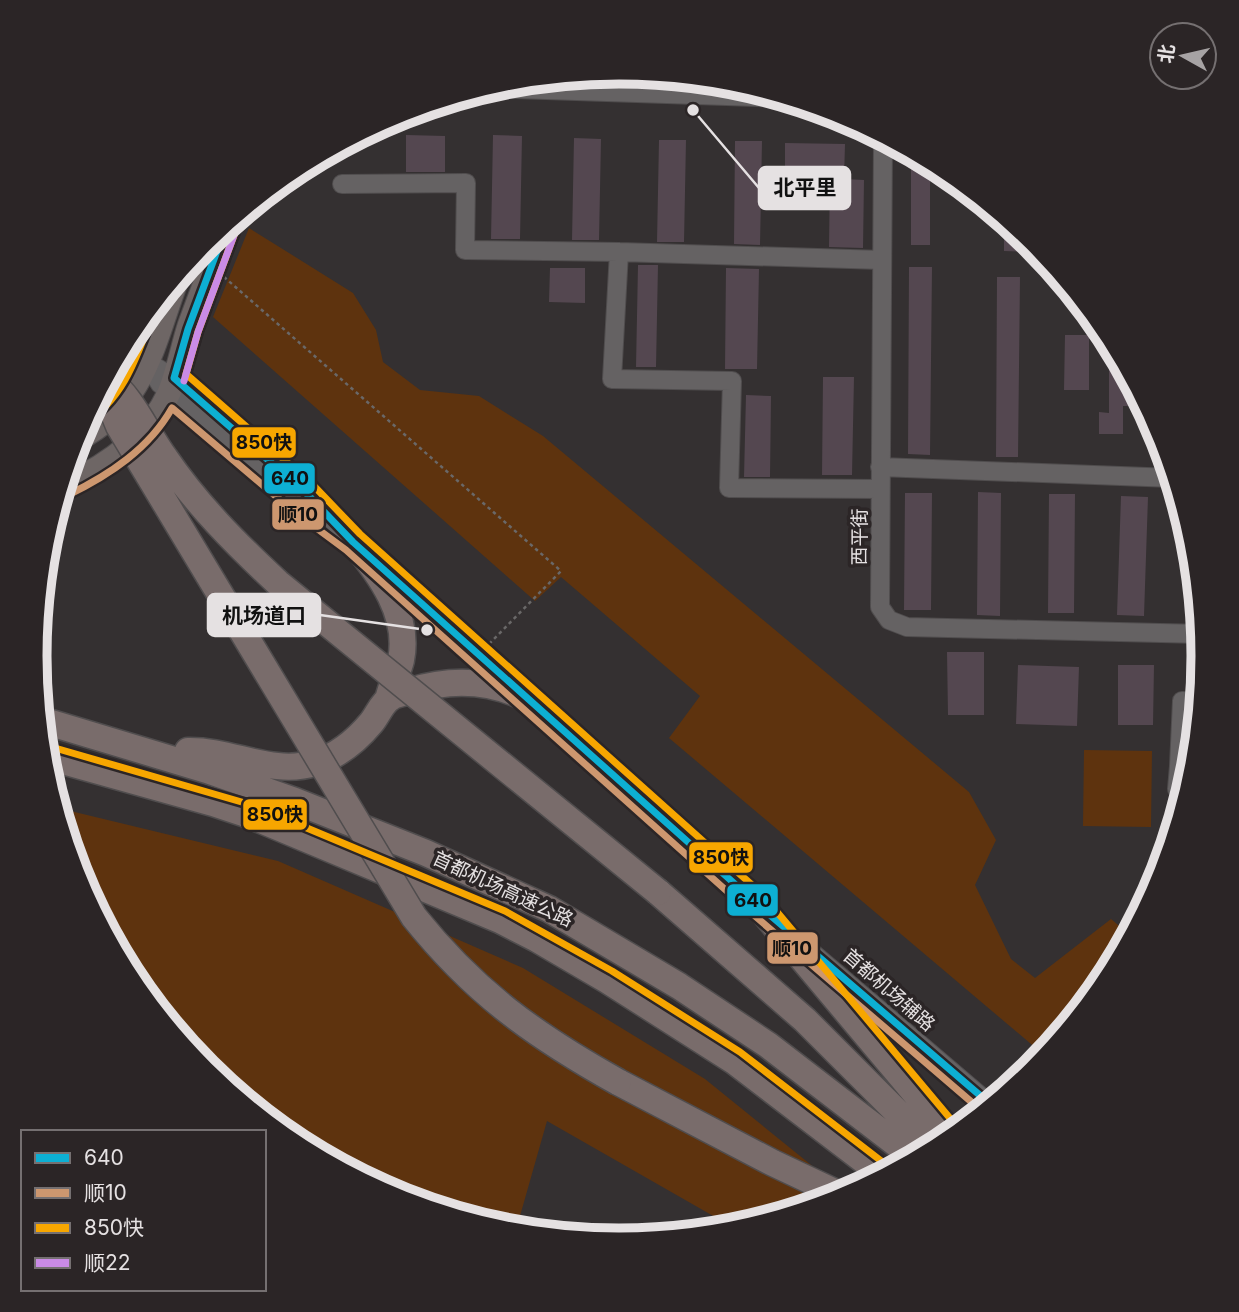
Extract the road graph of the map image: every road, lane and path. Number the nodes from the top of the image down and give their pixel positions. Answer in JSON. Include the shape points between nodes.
{"nodes":[{"id":1,"x":540,"y":90,"type":"edge"},
{"id":2,"x":738,"y":96,"type":"edge"},
{"id":3,"x":883,"y":148,"type":"edge"},
{"id":4,"x":342,"y":184,"type":"dead end"},
{"id":5,"x":230,"y":237,"type":"edge"},
{"id":6,"x":619,"y":252,"type":"junction"},
{"id":7,"x":882,"y":260,"type":"junction"},
{"id":8,"x":222,"y":275,"type":"dead end"},
{"id":9,"x":167,"y":307,"type":"edge"},
{"id":10,"x":134,"y":354,"type":"edge"},
{"id":11,"x":147,"y":363,"type":"junction"},
{"id":12,"x":172,"y":385,"type":"junction"},
{"id":13,"x":115,"y":386,"type":"edge"},
{"id":14,"x":108,"y":399,"type":"edge"},
{"id":15,"x":94,"y":430,"type":"edge"},
{"id":16,"x":880,"y":467,"type":"junction"},
{"id":17,"x":1163,"y":478,"type":"edge"},
{"id":18,"x":76,"y":479,"type":"edge"},
{"id":19,"x":880,"y":489,"type":"junction"},
{"id":20,"x":353,"y":542,"type":"junction"},
{"id":21,"x":1191,"y":634,"type":"edge"},
{"id":22,"x":487,"y":646,"type":"dead end"},
{"id":23,"x":524,"y":697,"type":"junction"},
{"id":24,"x":389,"y":698,"type":"junction"},
{"id":25,"x":1190,"y":701,"type":"edge"},
{"id":26,"x":51,"y":723,"type":"edge"},
{"id":27,"x":1185,"y":745,"type":"edge"},
{"id":28,"x":146,"y":751,"type":"junction"},
{"id":29,"x":57,"y":759,"type":"edge"},
{"id":30,"x":755,"y":902,"type":"junction"},
{"id":31,"x":983,"y":1098,"type":"edge"},
{"id":32,"x":944,"y":1127,"type":"edge"},
{"id":33,"x":925,"y":1140,"type":"edge"},
{"id":34,"x":907,"y":1152,"type":"edge"},
{"id":35,"x":874,"y":1168,"type":"edge"},
{"id":36,"x":828,"y":1189,"type":"edge"}],
"edges":[{"from":1,"to":2,"type":"street"},
{"from":3,"to":7,"type":"street","name":"西平街"},
{"from":4,"to":6,"type":"street","via":[[466,183],[465,250]]},
{"from":5,"to":12,"type":"main road","via":[[188,329]]},
{"from":6,"to":7,"type":"street"},
{"from":6,"to":19,"type":"street","via":[[612,379],[732,381],[729,488]]},
{"from":7,"to":16,"type":"street","name":"西平街"},
{"from":8,"to":22,"type":"path","via":[[561,571]]},
{"from":9,"to":11,"type":"main road"},
{"from":10,"to":11,"type":"street"},
{"from":11,"to":12,"type":"street","name":"首都机场辅路","via":[[156,380]]},
{"from":11,"to":15,"type":"main road","via":[[124,405]]},
{"from":12,"to":18,"type":"main road","via":[[152,421],[121,453]]},
{"from":12,"to":20,"type":"street","name":"首都机场辅路","via":[[299,502]]},
{"from":13,"to":33,"type":"highway","bridge":true,"via":[[184,484],[278,583],[659,892],[805,1020]]},
{"from":14,"to":36,"type":"highway","bridge":true,"via":[[119,426],[414,917],[446,954],[507,1012],[559,1048]]},
{"from":16,"to":17,"type":"street"},
{"from":16,"to":19,"type":"street","name":"西平街"},
{"from":19,"to":21,"type":"street","name":"西平街","via":[[880,607],[889,620],[907,627]]},
{"from":20,"to":23,"type":"street","name":"首都机场辅路"},
{"from":20,"to":24,"type":"highway","via":[[386,583],[400,624],[400,661]]},
{"from":23,"to":24,"type":"highway","via":[[497,686],[449,682]]},
{"from":23,"to":30,"type":"street","name":"首都机场辅路"},
{"from":24,"to":28,"type":"highway","via":[[344,750],[300,766],[270,766],[201,751]]},
{"from":25,"to":27,"type":"street","via":[[1182,701]]},
{"from":26,"to":28,"type":"highway","name":"首都机场高速公路"},
{"from":28,"to":34,"type":"highway","name":"首都机场高速公路","via":[[330,815],[481,876],[568,918],[768,1045]]},
{"from":29,"to":35,"type":"highway","name":"首都机场高速公路","via":[[249,816],[519,929],[734,1061]]},
{"from":30,"to":31,"type":"street","name":"首都机场辅路"},
{"from":30,"to":32,"type":"highway"}]}
